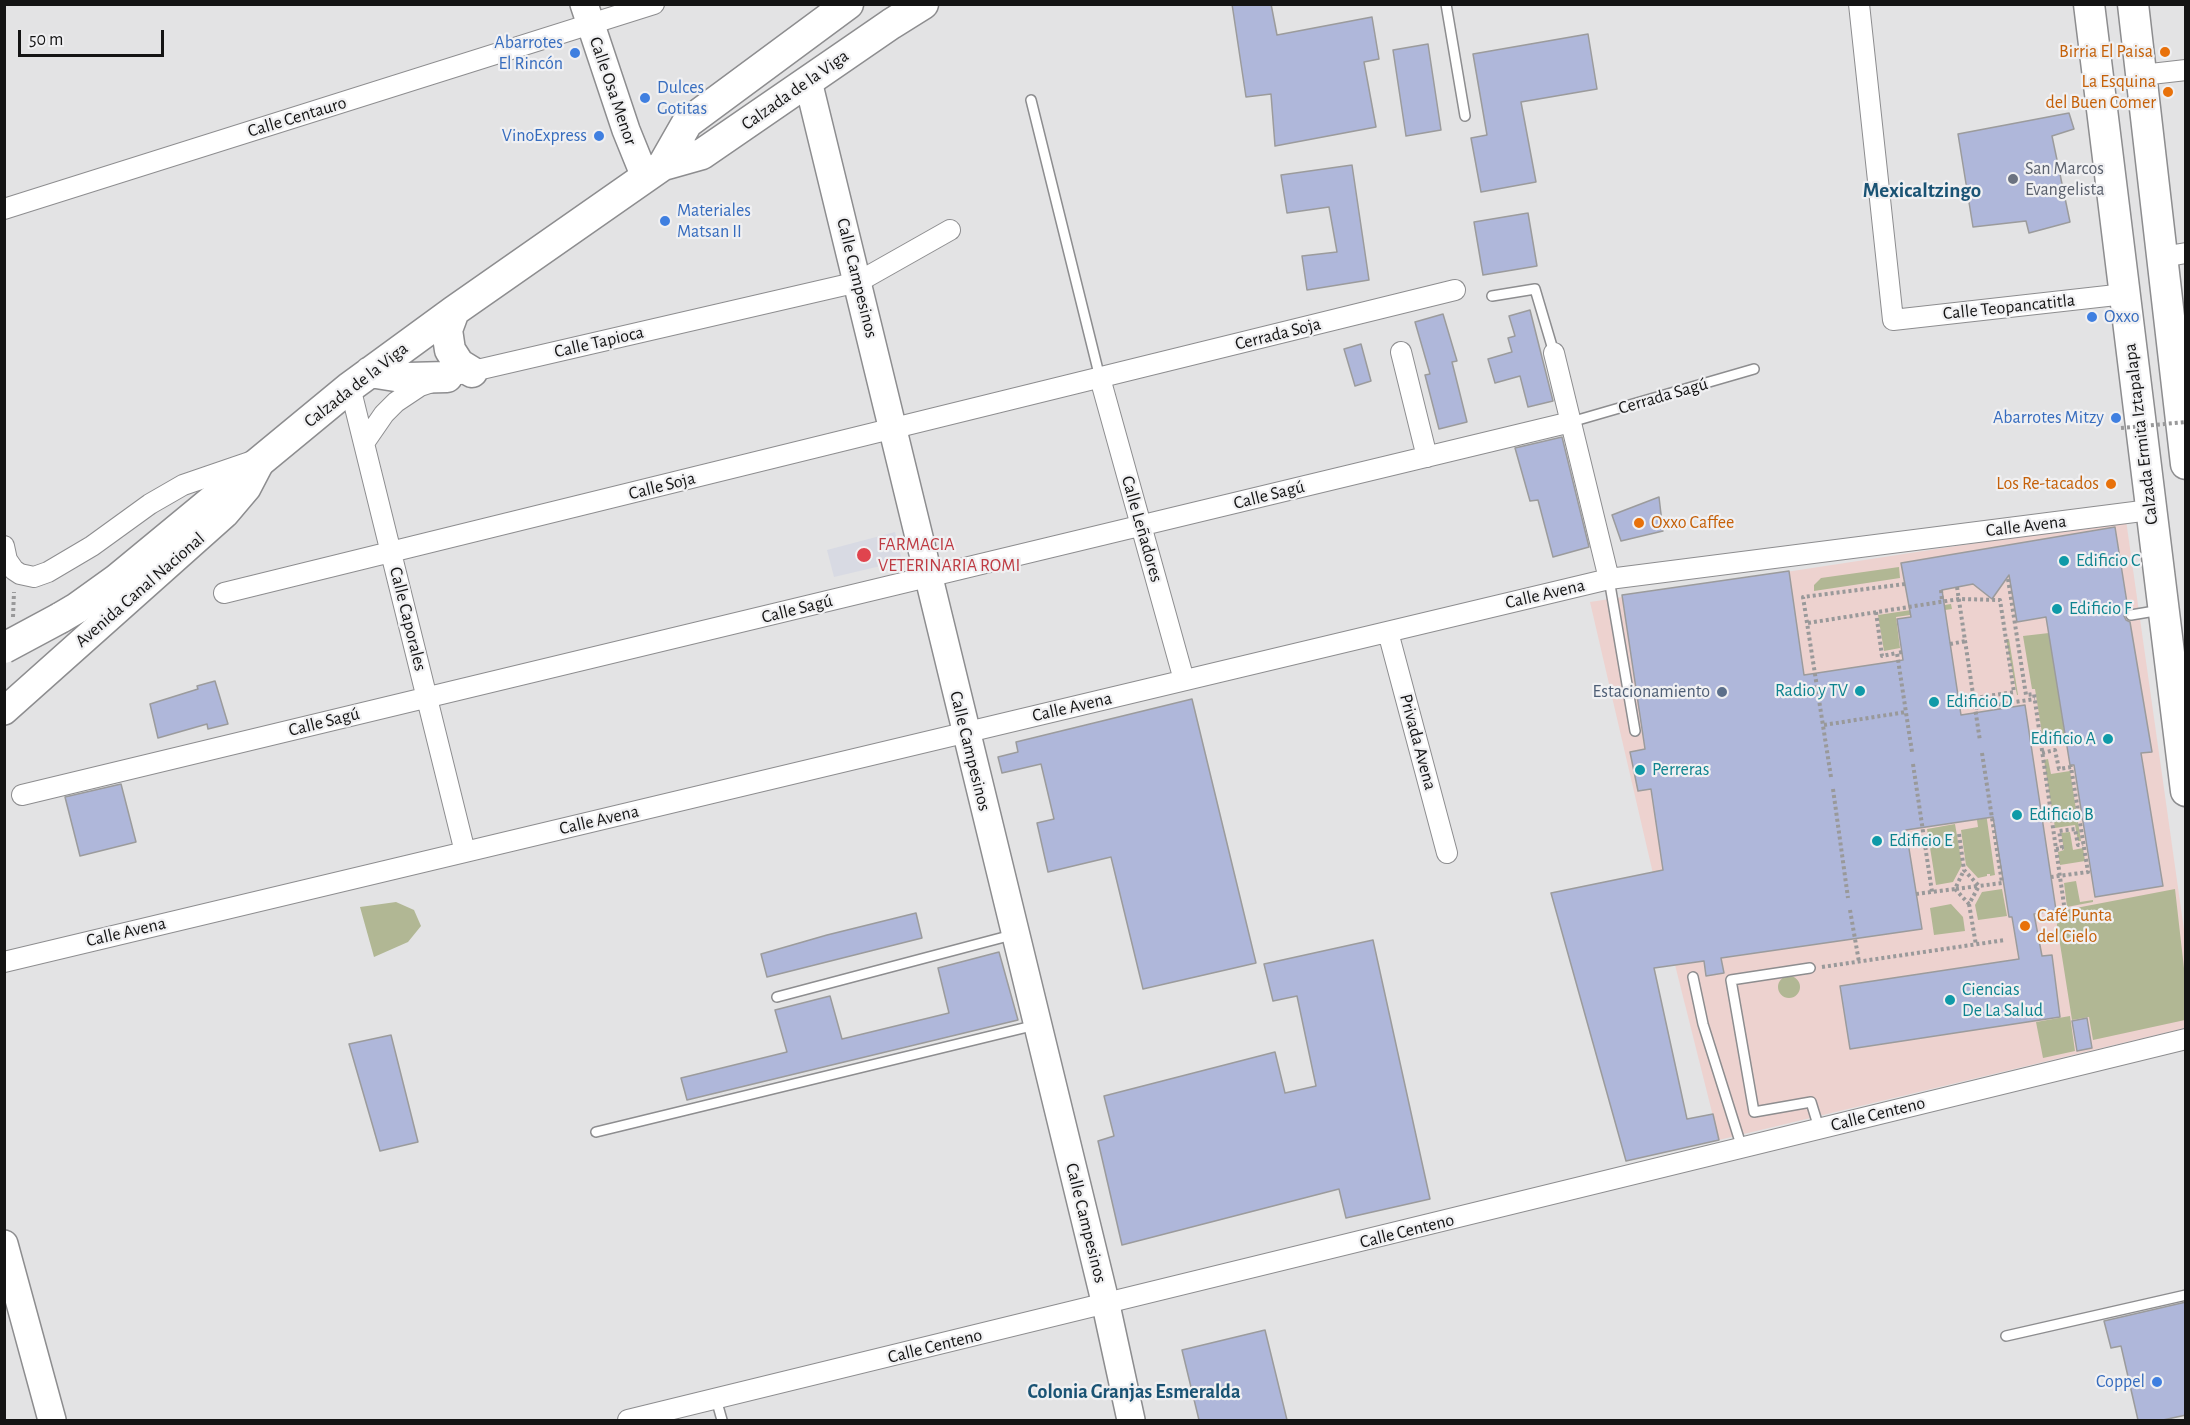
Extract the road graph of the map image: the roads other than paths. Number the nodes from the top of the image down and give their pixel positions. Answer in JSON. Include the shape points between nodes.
{"nodes":[{"id":1,"x":654,"y":4,"type":"edge"},
{"id":2,"x":848,"y":4,"type":"edge"},
{"id":3,"x":923,"y":4,"type":"edge"},
{"id":4,"x":1446,"y":4,"type":"edge"},
{"id":5,"x":1859,"y":4,"type":"edge"},
{"id":6,"x":2089,"y":4,"type":"edge"},
{"id":7,"x":2133,"y":4,"type":"edge"},
{"id":8,"x":587,"y":15,"type":"edge"},
{"id":9,"x":2186,"y":70,"type":"edge"},
{"id":10,"x":2142,"y":75,"type":"junction"},
{"id":11,"x":808,"y":81,"type":"junction"},
{"id":12,"x":1031,"y":100,"type":"dead end"},
{"id":13,"x":1465,"y":116,"type":"dead end"},
{"id":14,"x":654,"y":171,"type":"junction"},
{"id":15,"x":4,"y":209,"type":"edge"},
{"id":16,"x":950,"y":230,"type":"dead end"},
{"id":17,"x":2174,"y":255,"type":"edge"},
{"id":18,"x":858,"y":282,"type":"junction"},
{"id":19,"x":1455,"y":290,"type":"dead end"},
{"id":20,"x":2125,"y":294,"type":"junction"},
{"id":21,"x":1492,"y":296,"type":"dead end"},
{"id":22,"x":454,"y":311,"type":"junction"},
{"id":23,"x":1401,"y":352,"type":"dead end"},
{"id":24,"x":1554,"y":353,"type":"joint"},
{"id":25,"x":2179,"y":366,"type":"edge"},
{"id":26,"x":1754,"y":369,"type":"dead end"},
{"id":27,"x":460,"y":375,"type":"junction"},
{"id":28,"x":1100,"y":378,"type":"junction"},
{"id":29,"x":360,"y":380,"type":"junction"},
{"id":30,"x":1571,"y":422,"type":"junction"},
{"id":31,"x":893,"y":429,"type":"junction"},
{"id":32,"x":364,"y":443,"type":"junction"},
{"id":33,"x":1427,"y":457,"type":"junction"},
{"id":34,"x":262,"y":458,"type":"junction"},
{"id":35,"x":2186,"y":464,"type":"edge"},
{"id":36,"x":2150,"y":510,"type":"junction"},
{"id":37,"x":1141,"y":526,"type":"junction"},
{"id":38,"x":4,"y":546,"type":"edge"},
{"id":39,"x":391,"y":552,"type":"junction"},
{"id":40,"x":928,"y":577,"type":"junction"},
{"id":41,"x":1609,"y":579,"type":"junction"},
{"id":42,"x":224,"y":593,"type":"dead end"},
{"id":43,"x":2162,"y":610,"type":"junction"},
{"id":44,"x":2131,"y":615,"type":"dead end"},
{"id":45,"x":1388,"y":632,"type":"junction"},
{"id":46,"x":4,"y":648,"type":"edge"},
{"id":47,"x":1184,"y":680,"type":"junction"},
{"id":48,"x":427,"y":698,"type":"junction"},
{"id":49,"x":4,"y":711,"type":"edge"},
{"id":50,"x":1635,"y":731,"type":"dead end"},
{"id":51,"x":965,"y":733,"type":"junction"},
{"id":52,"x":2186,"y":791,"type":"edge"},
{"id":53,"x":22,"y":795,"type":"dead end"},
{"id":54,"x":465,"y":852,"type":"junction"},
{"id":55,"x":1447,"y":853,"type":"dead end"},
{"id":56,"x":1015,"y":934,"type":"junction"},
{"id":57,"x":4,"y":962,"type":"edge"},
{"id":58,"x":1810,"y":969,"type":"road end"},
{"id":59,"x":1693,"y":977,"type":"dead end"},
{"id":60,"x":777,"y":997,"type":"dead end"},
{"id":61,"x":1037,"y":1025,"type":"junction"},
{"id":62,"x":2186,"y":1040,"type":"edge"},
{"id":63,"x":1819,"y":1128,"type":"junction"},
{"id":64,"x":596,"y":1132,"type":"dead end"},
{"id":65,"x":1742,"y":1148,"type":"junction"},
{"id":66,"x":4,"y":1244,"type":"edge"},
{"id":67,"x":2186,"y":1295,"type":"edge"},
{"id":68,"x":1106,"y":1305,"type":"junction"},
{"id":69,"x":2006,"y":1336,"type":"dead end"},
{"id":70,"x":716,"y":1399,"type":"junction"},
{"id":71,"x":52,"y":1420,"type":"edge"},
{"id":72,"x":627,"y":1420,"type":"edge"},
{"id":73,"x":722,"y":1420,"type":"edge"},
{"id":74,"x":1131,"y":1420,"type":"edge"}],
"edges":[{"from":1,"to":8,"type":"street","name":"Calle Centauro"},
{"from":2,"to":14,"type":"main road","name":"Calzada de la Viga","via":[[687,123]]},
{"from":3,"to":11,"type":"main road","name":"Calzada de la Viga"},
{"from":4,"to":13,"type":"lane"},
{"from":5,"to":20,"type":"street","name":"Calle Teopancatitla","via":[[1893,320]]},
{"from":6,"to":20,"type":"main road","name":"Calzada Ermita Iztapalapa"},
{"from":7,"to":10,"type":"main road"},
{"from":8,"to":14,"type":"street","name":"Calle Osa Menor","via":[[626,130]]},
{"from":8,"to":15,"type":"street","name":"Calle Centauro"},
{"from":9,"to":10,"type":"street"},
{"from":10,"to":17,"type":"main road"},
{"from":11,"to":14,"type":"main road","name":"Calzada de la Viga","via":[[702,154]]},
{"from":11,"to":18,"type":"street","name":"Calle Campesinos"},
{"from":12,"to":28,"type":"lane"},
{"from":14,"to":22,"type":"main road","name":"Calzada de la Viga"},
{"from":16,"to":18,"type":"street","name":"Calle Tapioca"},
{"from":17,"to":25,"type":"main road"},
{"from":18,"to":27,"type":"street","name":"Calle Tapioca"},
{"from":18,"to":31,"type":"street","name":"Calle Campesinos"},
{"from":19,"to":28,"type":"street","name":"Cerrada Soja"},
{"from":20,"to":36,"type":"main road","name":"Calzada Ermita Iztapalapa"},
{"from":21,"to":24,"type":"lane","via":[[1535,289]]},
{"from":22,"to":27,"type":"main road","via":[[447,330]]},
{"from":22,"to":29,"type":"main road","name":"Calzada de la Viga"},
{"from":23,"to":33,"type":"street"},
{"from":24,"to":30,"type":"street"},
{"from":25,"to":35,"type":"main road"},
{"from":26,"to":30,"type":"lane","name":"Cerrada Sagú"},
{"from":27,"to":29,"type":"main road"},
{"from":27,"to":32,"type":"street","name":"Calle Tapioca","via":[[420,386],[396,402]]},
{"from":28,"to":31,"type":"street","name":"Calle Soja"},
{"from":28,"to":37,"type":"street","name":"Calle Leñadores"},
{"from":29,"to":32,"type":"street","name":"Calle Caporales"},
{"from":29,"to":34,"type":"main road","name":"Calzada de la Viga"},
{"from":30,"to":33,"type":"street","name":"Calle Sagú"},
{"from":30,"to":41,"type":"street"},
{"from":31,"to":39,"type":"street","name":"Calle Soja"},
{"from":31,"to":40,"type":"street","name":"Calle Campesinos"},
{"from":32,"to":39,"type":"street","name":"Calle Caporales"},
{"from":33,"to":37,"type":"street","name":"Calle Sagú"},
{"from":34,"to":38,"type":"street","via":[[183,485],[57,568],[34,577],[14,570]]},
{"from":34,"to":46,"type":"main road","name":"Calzada de la Viga","bridge":true,"via":[[116,580],[77,608]]},
{"from":34,"to":49,"type":"street","name":"Avenida Canal Nacional","via":[[247,488],[225,514]]},
{"from":36,"to":41,"type":"street","name":"Calle Avena"},
{"from":36,"to":43,"type":"main road","name":"Calzada Ermita Iztapalapa"},
{"from":37,"to":40,"type":"street","name":"Calle Sagú"},
{"from":37,"to":47,"type":"street","name":"Calle Leñadores"},
{"from":39,"to":42,"type":"street","name":"Calle Soja"},
{"from":39,"to":48,"type":"street","name":"Calle Caporales"},
{"from":40,"to":48,"type":"street","name":"Calle Sagú"},
{"from":40,"to":51,"type":"street","name":"Calle Campesinos"},
{"from":41,"to":45,"type":"street","name":"Calle Avena"},
{"from":41,"to":50,"type":"lane"},
{"from":43,"to":44,"type":"lane"},
{"from":43,"to":52,"type":"main road","name":"Calzada Ermita Iztapalapa"},
{"from":45,"to":47,"type":"street","name":"Calle Avena"},
{"from":45,"to":55,"type":"street","name":"Privada Avena"},
{"from":47,"to":51,"type":"street","name":"Calle Avena"},
{"from":48,"to":53,"type":"street","name":"Calle Sagú"},
{"from":48,"to":54,"type":"street","name":"Calle Caporales"},
{"from":51,"to":54,"type":"street","name":"Calle Avena"},
{"from":51,"to":56,"type":"street","name":"Calle Campesinos"},
{"from":54,"to":57,"type":"street","name":"Calle Avena"},
{"from":56,"to":60,"type":"lane"},
{"from":56,"to":61,"type":"street","name":"Calle Campesinos"},
{"from":58,"to":63,"type":"lane","via":[[1731,980],[1754,1112],[1811,1102]]},
{"from":59,"to":65,"type":"lane","via":[[1703,1024]]},
{"from":61,"to":64,"type":"lane"},
{"from":61,"to":68,"type":"street","name":"Calle Campesinos"},
{"from":62,"to":63,"type":"street","name":"Calle Centeno"},
{"from":63,"to":65,"type":"street","name":"Calle Centeno"},
{"from":65,"to":68,"type":"street","name":"Calle Centeno"},
{"from":66,"to":71,"type":"street"},
{"from":67,"to":69,"type":"lane"},
{"from":68,"to":70,"type":"street","name":"Calle Centeno"},
{"from":68,"to":74,"type":"street","name":"Calle Campesinos"},
{"from":70,"to":72,"type":"street","name":"Calle Centeno"},
{"from":70,"to":73,"type":"lane"}]}
